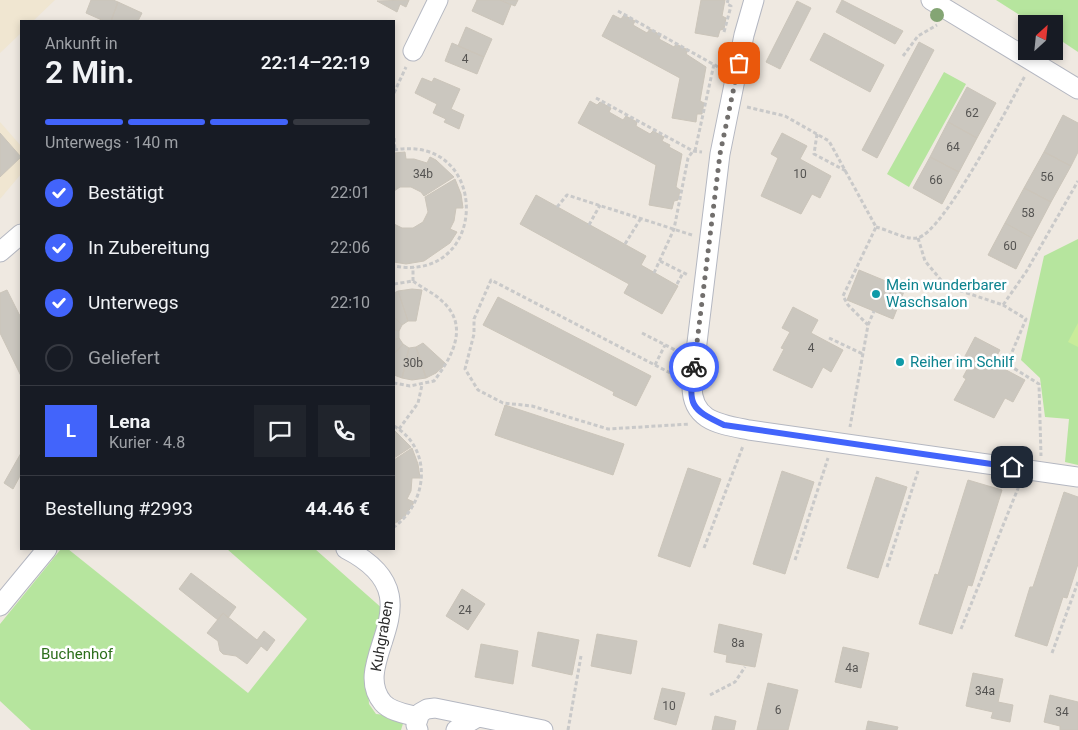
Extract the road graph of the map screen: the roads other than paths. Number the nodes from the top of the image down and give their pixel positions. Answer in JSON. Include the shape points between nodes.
{"nodes":[{"id":1,"x":438,"y":0,"type":"edge"},
{"id":2,"x":754,"y":0,"type":"edge"},
{"id":3,"x":932,"y":0,"type":"edge"},
{"id":4,"x":413,"y":51,"type":"road end"},
{"id":5,"x":1078,"y":89,"type":"edge"},
{"id":6,"x":20,"y":235,"type":"edge"},
{"id":7,"x":0,"y":252,"type":"edge"},
{"id":8,"x":1078,"y":477,"type":"edge"},
{"id":9,"x":46,"y":550,"type":"edge"},
{"id":10,"x":348,"y":550,"type":"edge"},
{"id":11,"x":0,"y":606,"type":"edge"},
{"id":12,"x":476,"y":718,"type":"junction"},
{"id":13,"x":418,"y":723,"type":"edge"},
{"id":14,"x":456,"y":730,"type":"edge"},
{"id":15,"x":543,"y":730,"type":"edge"}],
"edges":[{"from":1,"to":4,"type":"street"},
{"from":2,"to":8,"type":"street","via":[[720,154],[692,401],[701,414],[724,425],[748,430]]},
{"from":3,"to":5,"type":"street"},
{"from":6,"to":7,"type":"street"},
{"from":9,"to":11,"type":"street"},
{"from":10,"to":13,"type":"street","name":"Kuhgraben","via":[[370,564],[388,585],[388,619],[375,669],[378,695],[383,704]]},
{"from":12,"to":13,"type":"street","name":"Kuhgraben","via":[[435,708],[423,711]]},
{"from":12,"to":14,"type":"street"},
{"from":12,"to":15,"type":"street","name":"Kuhgraben"}]}
